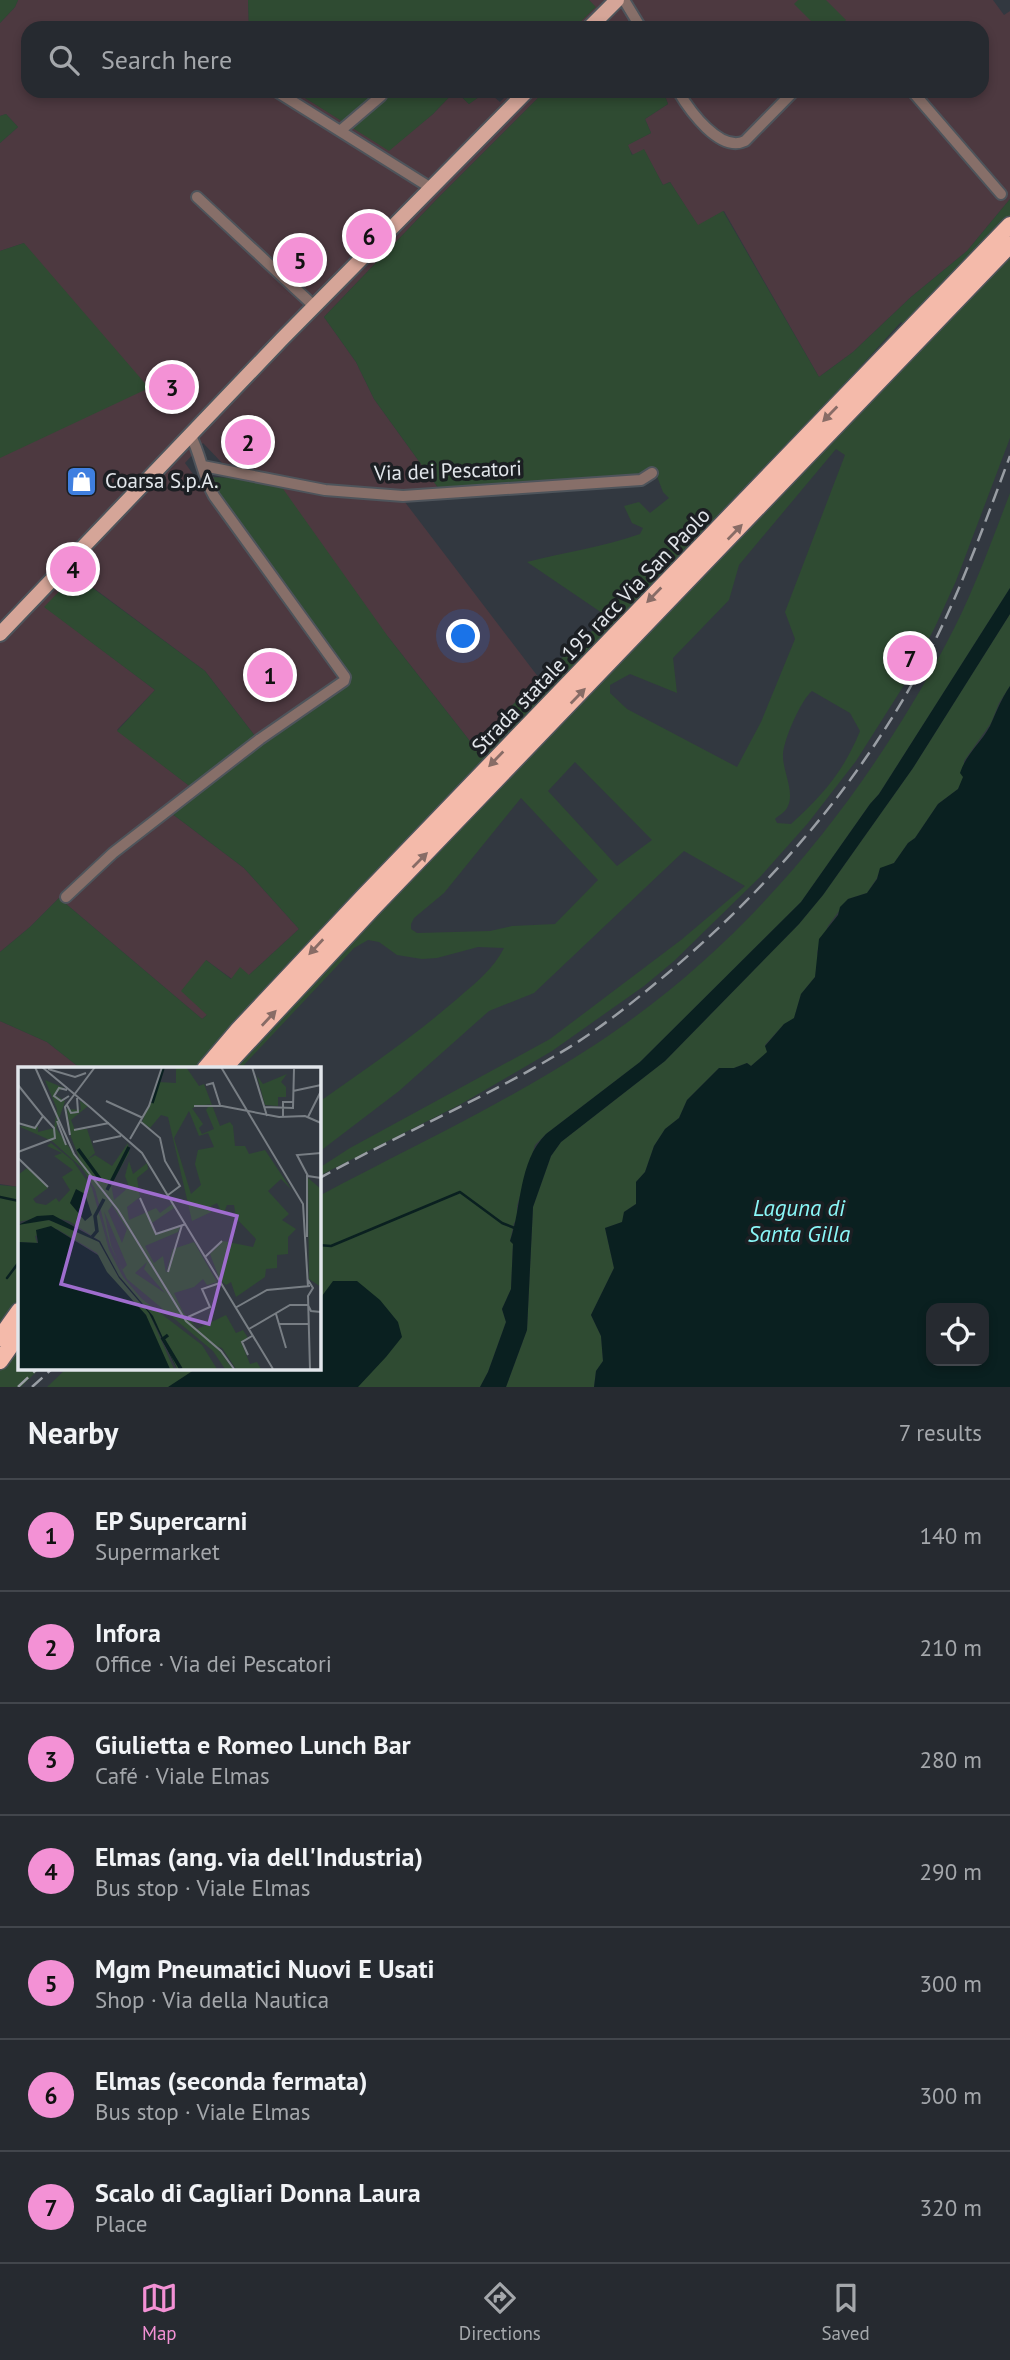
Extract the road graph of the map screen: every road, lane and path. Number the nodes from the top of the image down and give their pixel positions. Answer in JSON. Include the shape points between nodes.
{"nodes":[{"id":1,"x":617,"y":0,"type":"edge"},
{"id":2,"x":624,"y":0,"type":"edge"},
{"id":3,"x":596,"y":21,"type":"edge"},
{"id":4,"x":637,"y":21,"type":"edge"},
{"id":5,"x":287,"y":98,"type":"edge"},
{"id":6,"x":379,"y":98,"type":"edge"},
{"id":7,"x":520,"y":98,"type":"edge"},
{"id":8,"x":682,"y":98,"type":"edge"},
{"id":9,"x":787,"y":98,"type":"edge"},
{"id":10,"x":918,"y":98,"type":"edge"},
{"id":11,"x":340,"y":131,"type":"junction"},
{"id":12,"x":431,"y":188,"type":"junction"},
{"id":13,"x":1001,"y":194,"type":"dead end"},
{"id":14,"x":197,"y":197,"type":"dead end"},
{"id":15,"x":1010,"y":225,"type":"edge"},
{"id":16,"x":1010,"y":244,"type":"edge"},
{"id":17,"x":314,"y":306,"type":"junction"},
{"id":18,"x":916,"y":334,"type":"junction"},
{"id":19,"x":191,"y":436,"type":"junction"},
{"id":20,"x":202,"y":466,"type":"junction"},
{"id":21,"x":652,"y":473,"type":"dead end"},
{"id":22,"x":0,"y":635,"type":"edge"},
{"id":23,"x":66,"y":897,"type":"dead end"},
{"id":24,"x":207,"y":1067,"type":"edge"},
{"id":25,"x":225,"y":1067,"type":"edge"},
{"id":26,"x":18,"y":1312,"type":"edge"},
{"id":27,"x":18,"y":1335,"type":"edge"},
{"id":28,"x":0,"y":1338,"type":"edge"},
{"id":29,"x":0,"y":1361,"type":"edge"}],
"edges":[{"from":1,"to":3,"type":"main road"},
{"from":2,"to":4,"type":"street"},
{"from":5,"to":11,"type":"street"},
{"from":6,"to":11,"type":"street"},
{"from":7,"to":12,"type":"main road"},
{"from":8,"to":9,"type":"street","via":[[692,114],[723,142],[738,144]]},
{"from":10,"to":13,"type":"street"},
{"from":11,"to":12,"type":"street"},
{"from":12,"to":17,"type":"main road"},
{"from":14,"to":17,"type":"street"},
{"from":15,"to":18,"type":"highway","name":"Strada statale 195 racc Via San Paolo"},
{"from":16,"to":18,"type":"highway","name":"Strada statale 195 racc Via San Paolo"},
{"from":17,"to":19,"type":"main road"},
{"from":18,"to":24,"type":"highway","name":"Strada statale 195 racc Via San Paolo","one_way":true,"via":[[363,897]]},
{"from":25,"to":18,"type":"highway","name":"Strada statale 195 racc Via San Paolo","one_way":true},
{"from":19,"to":20,"type":"street"},
{"from":19,"to":22,"type":"main road"},
{"from":20,"to":21,"type":"street","name":"Via dei Pescatori","via":[[325,490],[402,495],[641,480]]},
{"from":20,"to":23,"type":"street","via":[[203,478],[214,496],[344,681],[260,739],[113,853]]},
{"from":26,"to":28,"type":"highway"},
{"from":27,"to":29,"type":"highway"}]}
